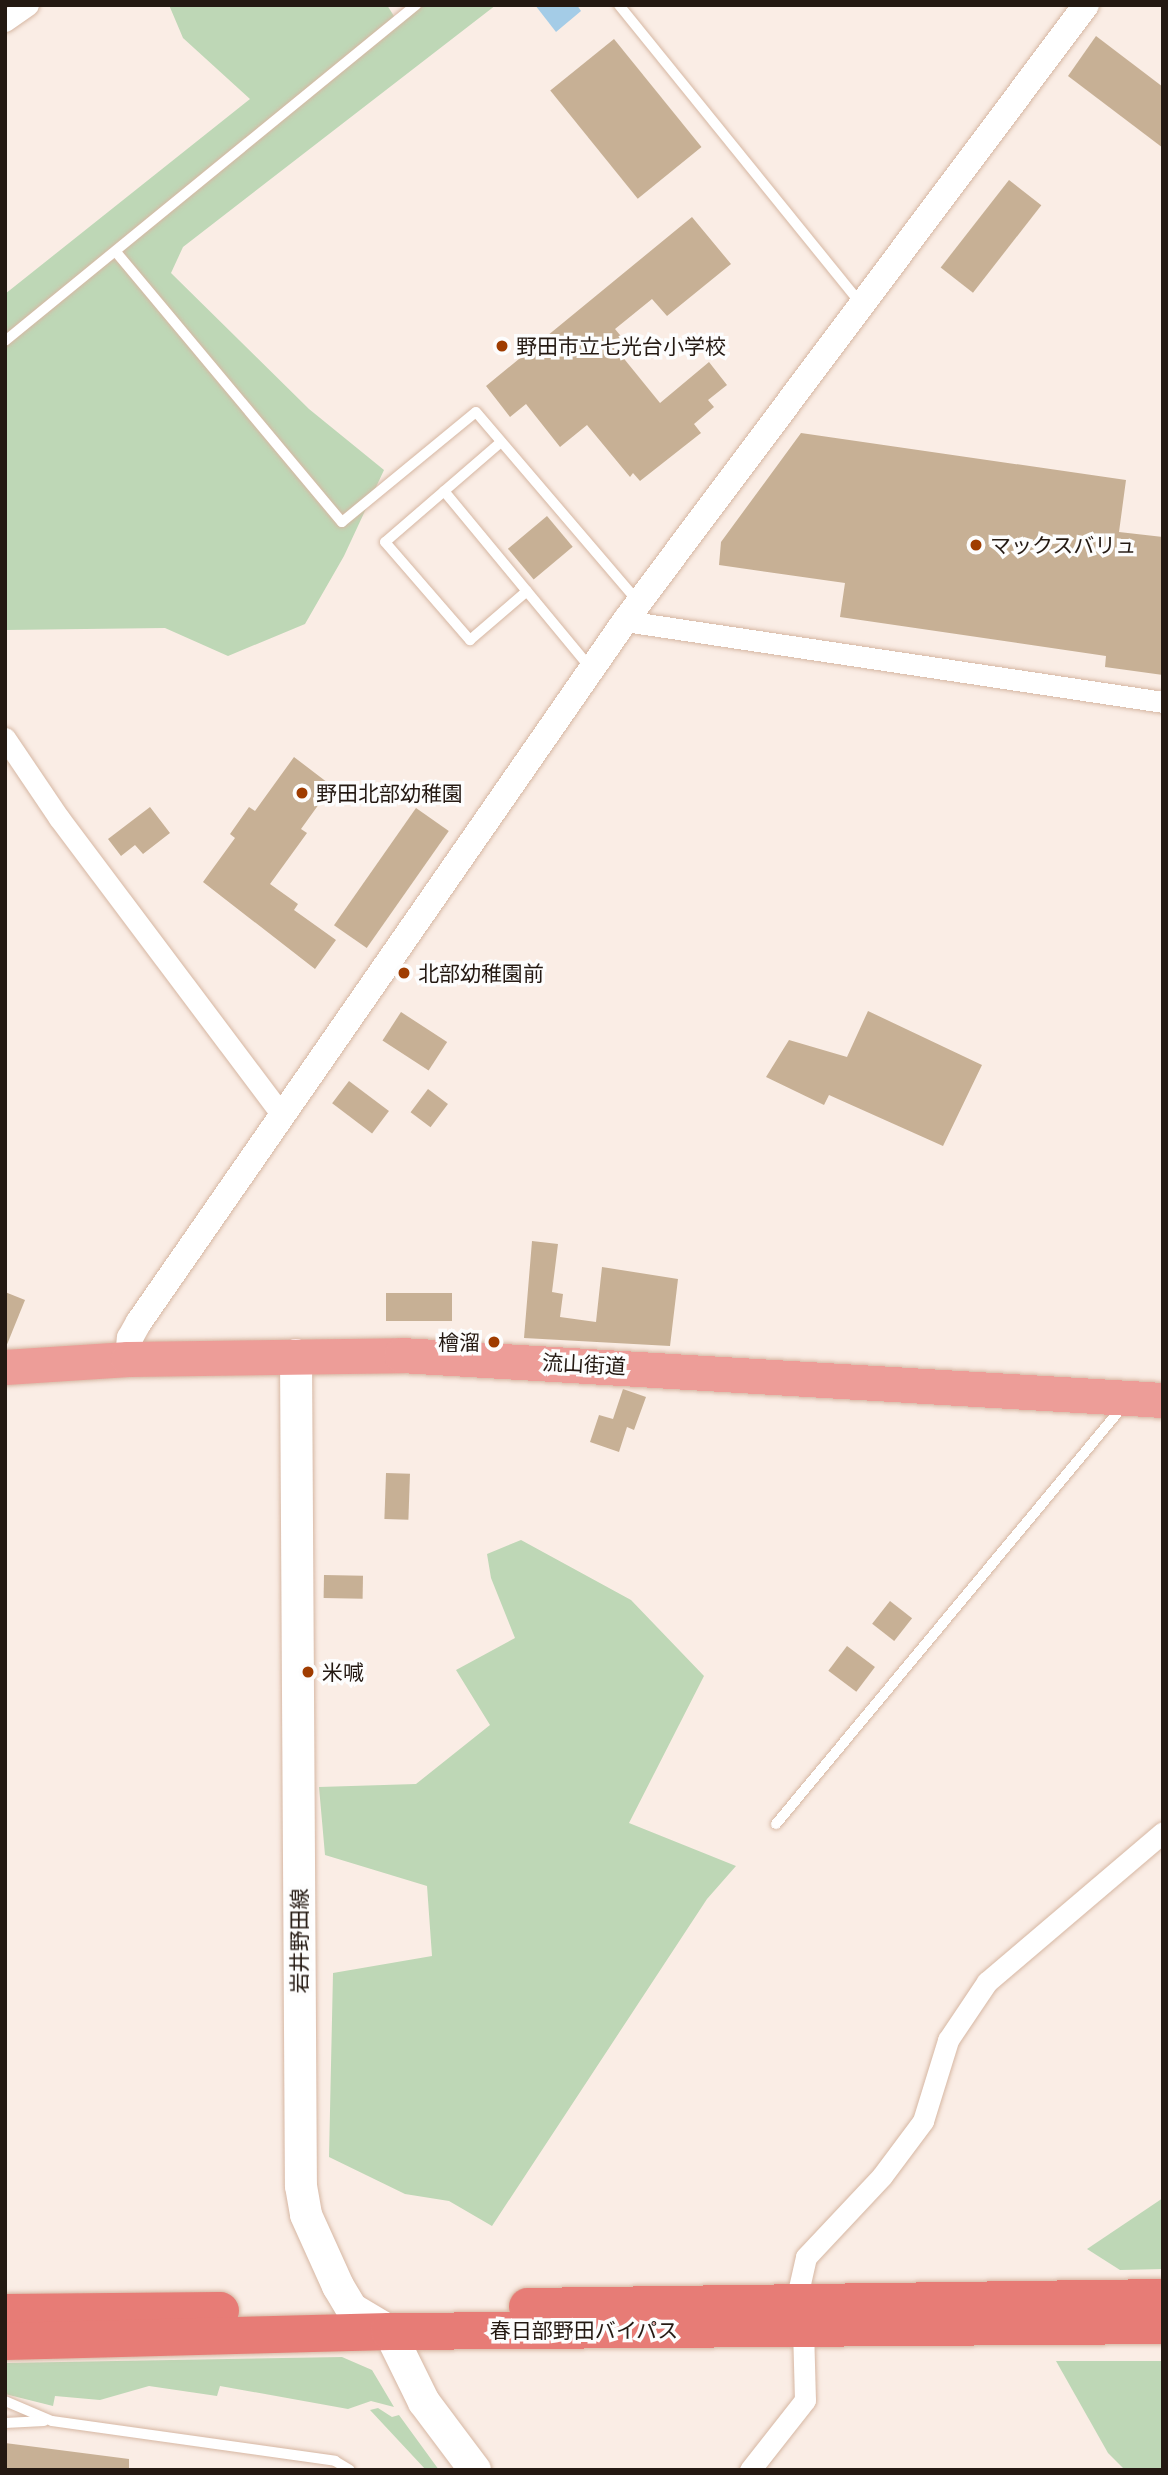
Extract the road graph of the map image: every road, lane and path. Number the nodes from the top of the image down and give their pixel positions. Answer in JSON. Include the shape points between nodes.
{"nodes":[{"id":1,"x":28,"y":5,"type":"edge"},
{"id":2,"x":416,"y":5,"type":"edge"},
{"id":3,"x":619,"y":5,"type":"edge"},
{"id":4,"x":1086,"y":5,"type":"edge"},
{"id":5,"x":5,"y":21,"type":"edge"},
{"id":6,"x":116,"y":252,"type":"junction"},
{"id":7,"x":860,"y":303,"type":"junction"},
{"id":8,"x":5,"y":341,"type":"edge"},
{"id":9,"x":501,"y":442,"type":"junction"},
{"id":10,"x":444,"y":491,"type":"junction"},
{"id":11,"x":527,"y":591,"type":"junction"},
{"id":12,"x":632,"y":612,"type":"junction"},
{"id":13,"x":592,"y":670,"type":"junction"},
{"id":14,"x":1163,"y":702,"type":"edge"},
{"id":15,"x":5,"y":738,"type":"edge"},
{"id":16,"x":282,"y":1115,"type":"junction"},
{"id":17,"x":296,"y":1355,"type":"junction"},
{"id":18,"x":128,"y":1359,"type":"junction"},
{"id":19,"x":5,"y":1367,"type":"edge"},
{"id":20,"x":1146,"y":1399,"type":"edge"},
{"id":21,"x":776,"y":1824,"type":"dead end"},
{"id":22,"x":1163,"y":1832,"type":"edge"},
{"id":23,"x":1163,"y":2297,"type":"edge"},
{"id":24,"x":352,"y":2309,"type":"junction"},
{"id":25,"x":5,"y":2312,"type":"edge"},
{"id":26,"x":800,"y":2314,"type":"junction"},
{"id":27,"x":1163,"y":2325,"type":"edge"},
{"id":28,"x":389,"y":2331,"type":"junction"},
{"id":29,"x":5,"y":2341,"type":"edge"},
{"id":30,"x":5,"y":2401,"type":"edge"},
{"id":31,"x":52,"y":2421,"type":"junction"},
{"id":32,"x":5,"y":2423,"type":"edge"},
{"id":33,"x":350,"y":2470,"type":"edge"},
{"id":34,"x":475,"y":2470,"type":"edge"},
{"id":35,"x":750,"y":2470,"type":"edge"}],
"edges":[{"from":1,"to":5,"type":"street"},
{"from":2,"to":6,"type":"lane"},
{"from":3,"to":7,"type":"lane"},
{"from":4,"to":7,"type":"street"},
{"from":6,"to":8,"type":"lane"},
{"from":6,"to":9,"type":"lane","via":[[342,522],[476,412]]},
{"from":7,"to":12,"type":"street"},
{"from":9,"to":10,"type":"lane"},
{"from":9,"to":12,"type":"lane"},
{"from":10,"to":11,"type":"lane"},
{"from":10,"to":11,"type":"lane","via":[[386,542],[470,640]]},
{"from":11,"to":13,"type":"lane"},
{"from":12,"to":13,"type":"street"},
{"from":12,"to":14,"type":"street"},
{"from":13,"to":16,"type":"street"},
{"from":15,"to":16,"type":"street","via":[[59,818]]},
{"from":16,"to":18,"type":"street","via":[[139,1322]]},
{"from":17,"to":18,"type":"main road","name":"流山街道"},
{"from":17,"to":20,"type":"main road","name":"流山街道","via":[[507,1360]]},
{"from":17,"to":24,"type":"main road","name":"岩井野田線","via":[[298,2151],[306,2215],[322,2256]]},
{"from":18,"to":19,"type":"main road","name":"流山街道"},
{"from":20,"to":21,"type":"lane"},
{"from":22,"to":26,"type":"street","via":[[987,1982],[948,2040],[923,2121],[882,2176],[806,2257]]},
{"from":23,"to":26,"type":"highway","name":"春日部野田バイパス"},
{"from":24,"to":25,"type":"highway","name":"春日部野田バイパス"},
{"from":24,"to":26,"type":"highway","name":"春日部野田バイパス"},
{"from":24,"to":28,"type":"main road","name":"岩井野田線"},
{"from":26,"to":27,"type":"highway","name":"春日部野田バイパス"},
{"from":26,"to":28,"type":"highway","name":"春日部野田バイパス"},
{"from":26,"to":35,"type":"street","via":[[805,2400]]},
{"from":28,"to":29,"type":"highway","name":"春日部野田バイパス"},
{"from":28,"to":34,"type":"main road","via":[[424,2402]]},
{"from":30,"to":31,"type":"lane"},
{"from":31,"to":32,"type":"lane"},
{"from":31,"to":33,"type":"lane","via":[[335,2461]]}]}
